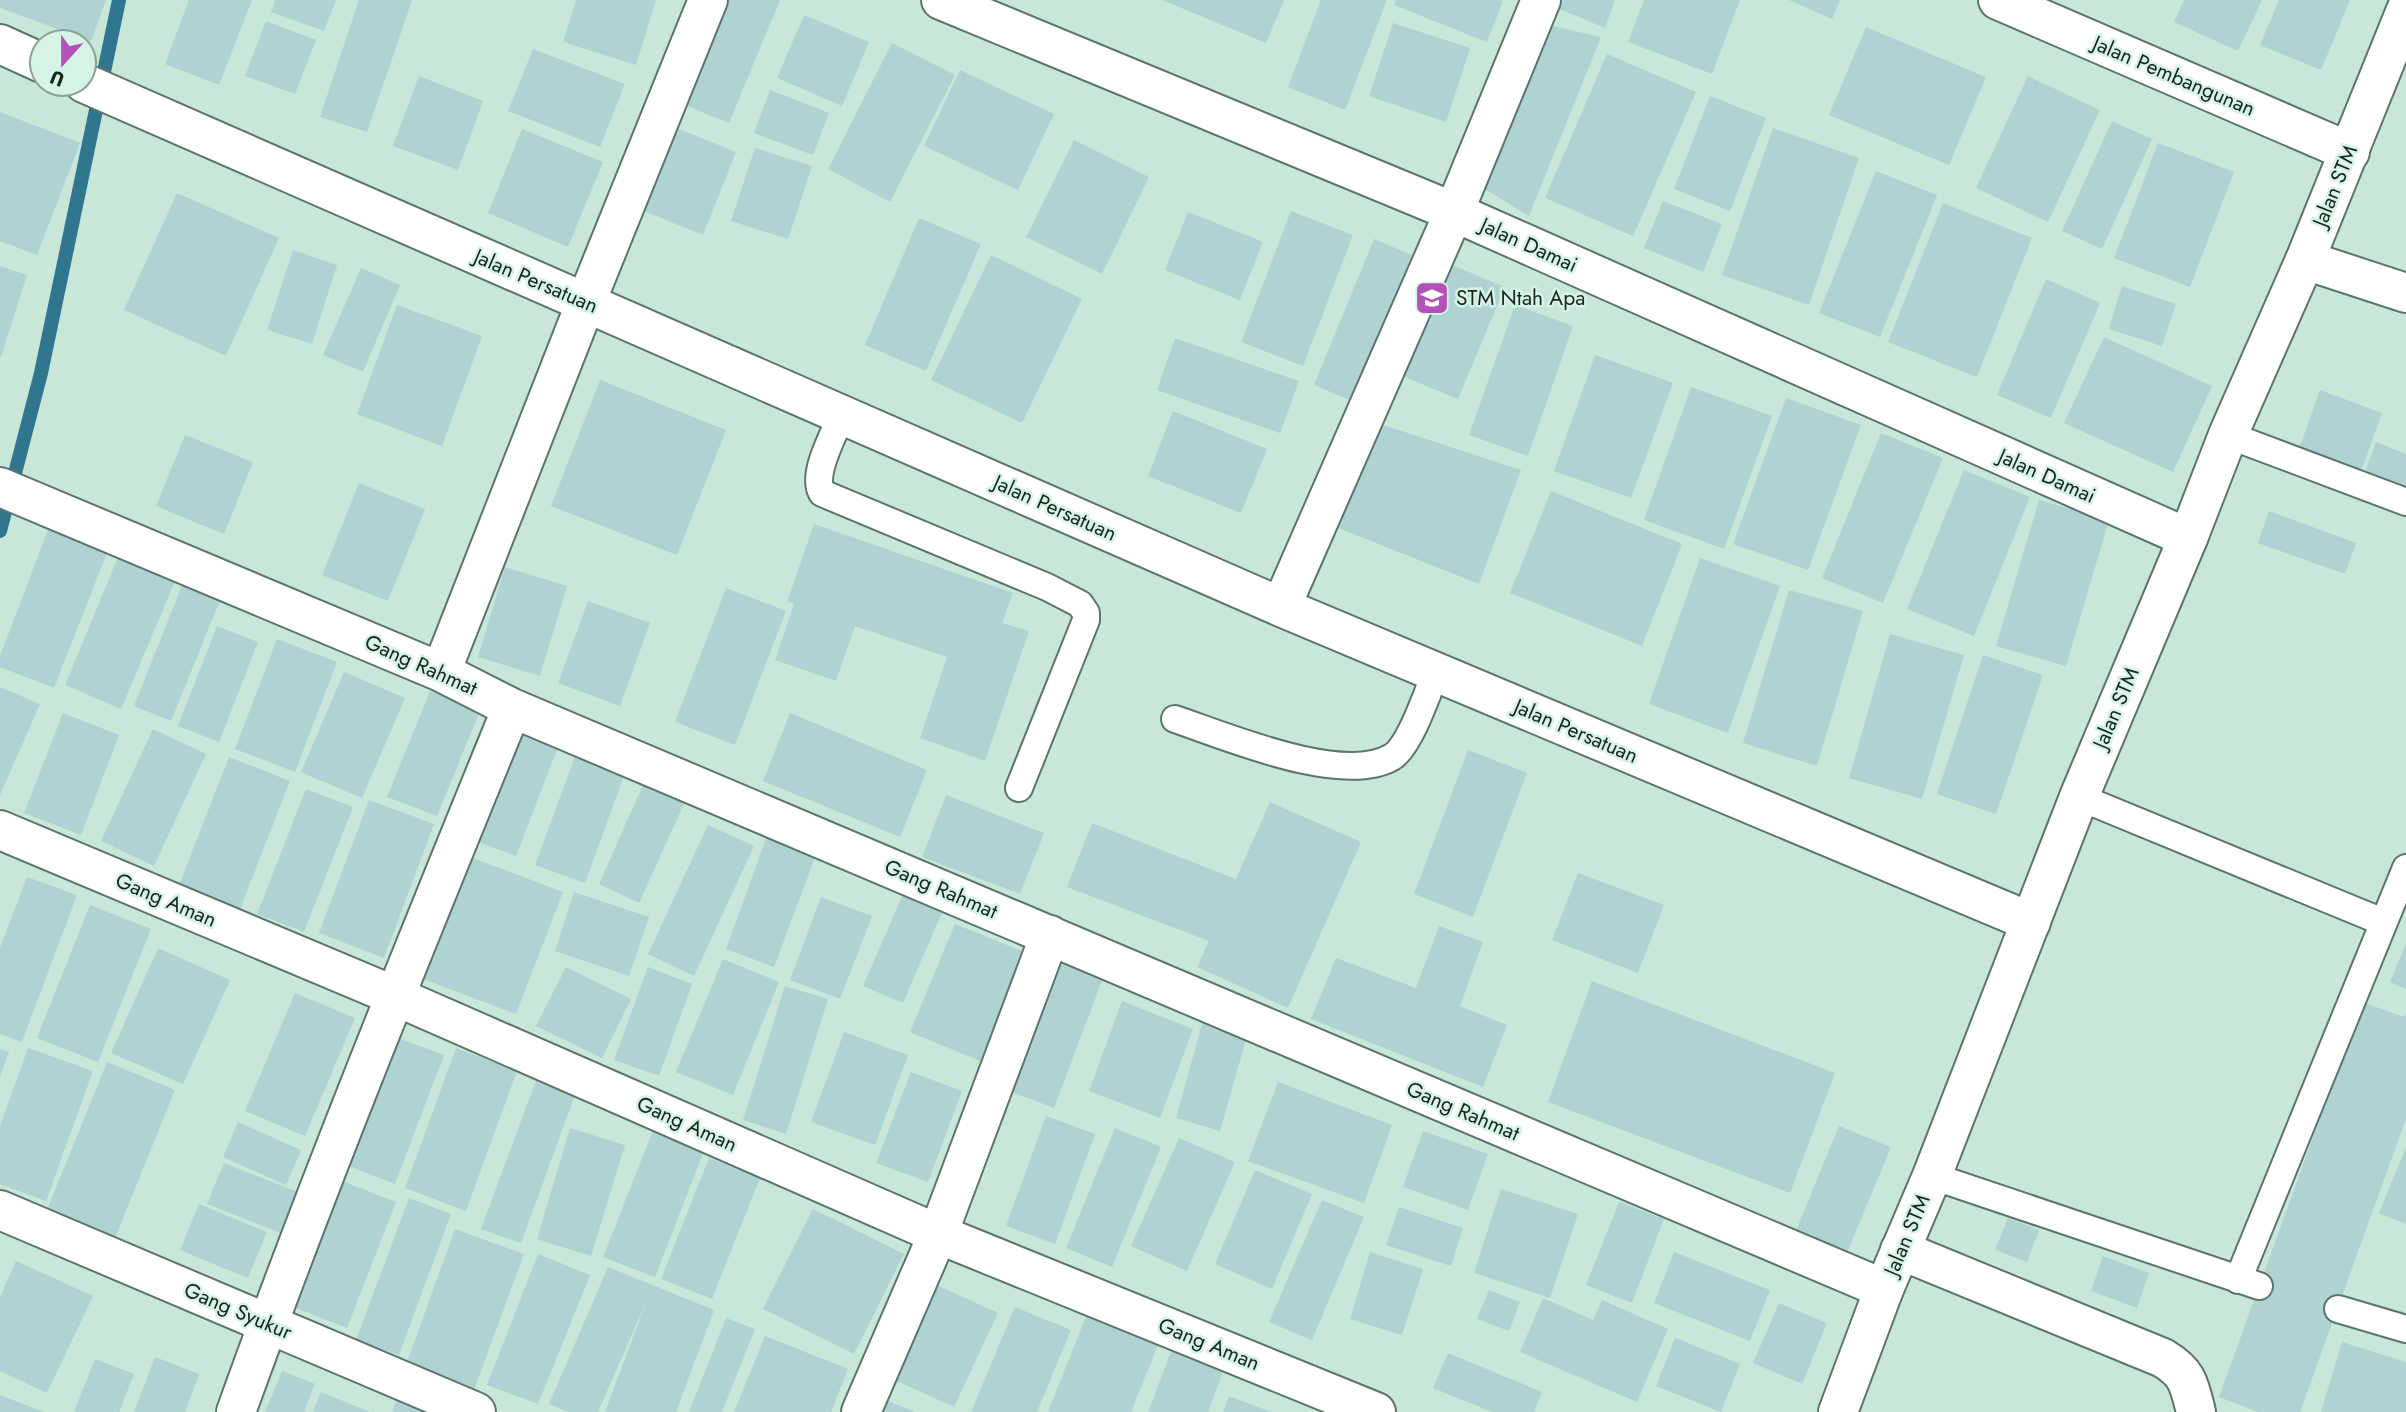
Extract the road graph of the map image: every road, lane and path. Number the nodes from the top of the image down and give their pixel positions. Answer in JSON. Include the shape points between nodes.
{"nodes":[{"id":1,"x":708,"y":0,"type":"edge"},
{"id":2,"x":941,"y":0,"type":"edge"},
{"id":3,"x":1541,"y":0,"type":"edge"},
{"id":4,"x":1997,"y":0,"type":"edge"},
{"id":5,"x":2406,"y":10,"type":"edge"},
{"id":6,"x":0,"y":44,"type":"edge"},
{"id":7,"x":28,"y":57,"type":"edge"},
{"id":8,"x":98,"y":89,"type":"edge"},
{"id":9,"x":2350,"y":152,"type":"junction"},
{"id":10,"x":1454,"y":212,"type":"junction"},
{"id":11,"x":2305,"y":260,"type":"junction"},
{"id":12,"x":2406,"y":293,"type":"edge"},
{"id":13,"x":586,"y":302,"type":"junction"},
{"id":14,"x":842,"y":415,"type":"junction"},
{"id":15,"x":2228,"y":435,"type":"junction"},
{"id":16,"x":0,"y":487,"type":"edge"},
{"id":17,"x":2406,"y":502,"type":"edge"},
{"id":18,"x":2188,"y":538,"type":"junction"},
{"id":19,"x":1281,"y":607,"type":"junction"},
{"id":20,"x":441,"y":672,"type":"junction"},
{"id":21,"x":1435,"y":672,"type":"junction"},
{"id":22,"x":512,"y":708,"type":"junction"},
{"id":23,"x":1175,"y":719,"type":"dead end"},
{"id":24,"x":1019,"y":788,"type":"dead end"},
{"id":25,"x":2079,"y":797,"type":"junction"},
{"id":26,"x":0,"y":830,"type":"edge"},
{"id":27,"x":2406,"y":868,"type":"edge"},
{"id":28,"x":2031,"y":922,"type":"junction"},
{"id":29,"x":2383,"y":922,"type":"junction"},
{"id":30,"x":1050,"y":934,"type":"junction"},
{"id":31,"x":395,"y":996,"type":"junction"},
{"id":32,"x":1932,"y":1177,"type":"junction"},
{"id":33,"x":0,"y":1210,"type":"edge"},
{"id":34,"x":938,"y":1234,"type":"junction"},
{"id":35,"x":1900,"y":1250,"type":"junction"},
{"id":36,"x":1884,"y":1290,"type":"junction"},
{"id":37,"x":2338,"y":1309,"type":"dead end"},
{"id":38,"x":268,"y":1324,"type":"junction"},
{"id":39,"x":2406,"y":1329,"type":"edge"},
{"id":40,"x":236,"y":1412,"type":"edge"},
{"id":41,"x":476,"y":1412,"type":"edge"},
{"id":42,"x":861,"y":1412,"type":"edge"},
{"id":43,"x":1376,"y":1412,"type":"edge"},
{"id":44,"x":1838,"y":1412,"type":"edge"},
{"id":45,"x":2196,"y":1412,"type":"edge"}],
"edges":[{"from":1,"to":13,"type":"street"},
{"from":2,"to":10,"type":"street","name":"Jalan Damai"},
{"from":3,"to":10,"type":"street"},
{"from":4,"to":9,"type":"street","name":"Jalan Pembangunan"},
{"from":5,"to":9,"type":"street","name":"Jalan STM"},
{"from":6,"to":7,"type":"street"},
{"from":8,"to":13,"type":"street","name":"Jalan Persatuan"},
{"from":9,"to":11,"type":"street","name":"Jalan STM"},
{"from":10,"to":18,"type":"street","name":"Jalan Damai"},
{"from":10,"to":19,"type":"street"},
{"from":11,"to":12,"type":"street"},
{"from":11,"to":15,"type":"street","name":"Jalan STM"},
{"from":13,"to":14,"type":"street","name":"Jalan Persatuan"},
{"from":13,"to":20,"type":"street"},
{"from":14,"to":19,"type":"street","name":"Jalan Persatuan"},
{"from":14,"to":24,"type":"lane","via":[[819,472],[822,493],[1046,587],[1084,608],[1086,620]]},
{"from":15,"to":17,"type":"lane"},
{"from":15,"to":18,"type":"street","name":"Jalan STM"},
{"from":16,"to":20,"type":"street","name":"Gang Rahmat"},
{"from":18,"to":25,"type":"street","name":"Jalan STM"},
{"from":19,"to":21,"type":"street","name":"Jalan Persatuan"},
{"from":20,"to":22,"type":"street","name":"Gang Rahmat"},
{"from":21,"to":23,"type":"lane","via":[[1407,738],[1393,757],[1370,764],[1309,762]]},
{"from":21,"to":28,"type":"street","name":"Jalan Persatuan"},
{"from":22,"to":30,"type":"street","name":"Gang Rahmat"},
{"from":22,"to":31,"type":"street"},
{"from":25,"to":28,"type":"street","name":"Jalan STM"},
{"from":25,"to":29,"type":"lane"},
{"from":26,"to":31,"type":"street","name":"Gang Aman"},
{"from":27,"to":29,"type":"lane"},
{"from":28,"to":32,"type":"street","name":"Jalan STM"},
{"from":29,"to":32,"type":"lane","via":[[2249,1283]]},
{"from":30,"to":34,"type":"street"},
{"from":30,"to":36,"type":"street","name":"Gang Rahmat"},
{"from":31,"to":34,"type":"street","name":"Gang Aman"},
{"from":31,"to":38,"type":"street"},
{"from":32,"to":35,"type":"street","name":"Jalan STM"},
{"from":33,"to":38,"type":"street","name":"Gang Syukur"},
{"from":34,"to":42,"type":"street"},
{"from":34,"to":43,"type":"street","name":"Gang Aman"},
{"from":35,"to":36,"type":"street","name":"Jalan STM"},
{"from":35,"to":45,"type":"street","via":[[2163,1358],[2181,1369]]},
{"from":36,"to":44,"type":"street","name":"Jalan STM"},
{"from":37,"to":39,"type":"lane"},
{"from":38,"to":40,"type":"street"},
{"from":38,"to":41,"type":"street","name":"Gang Syukur"}]}
